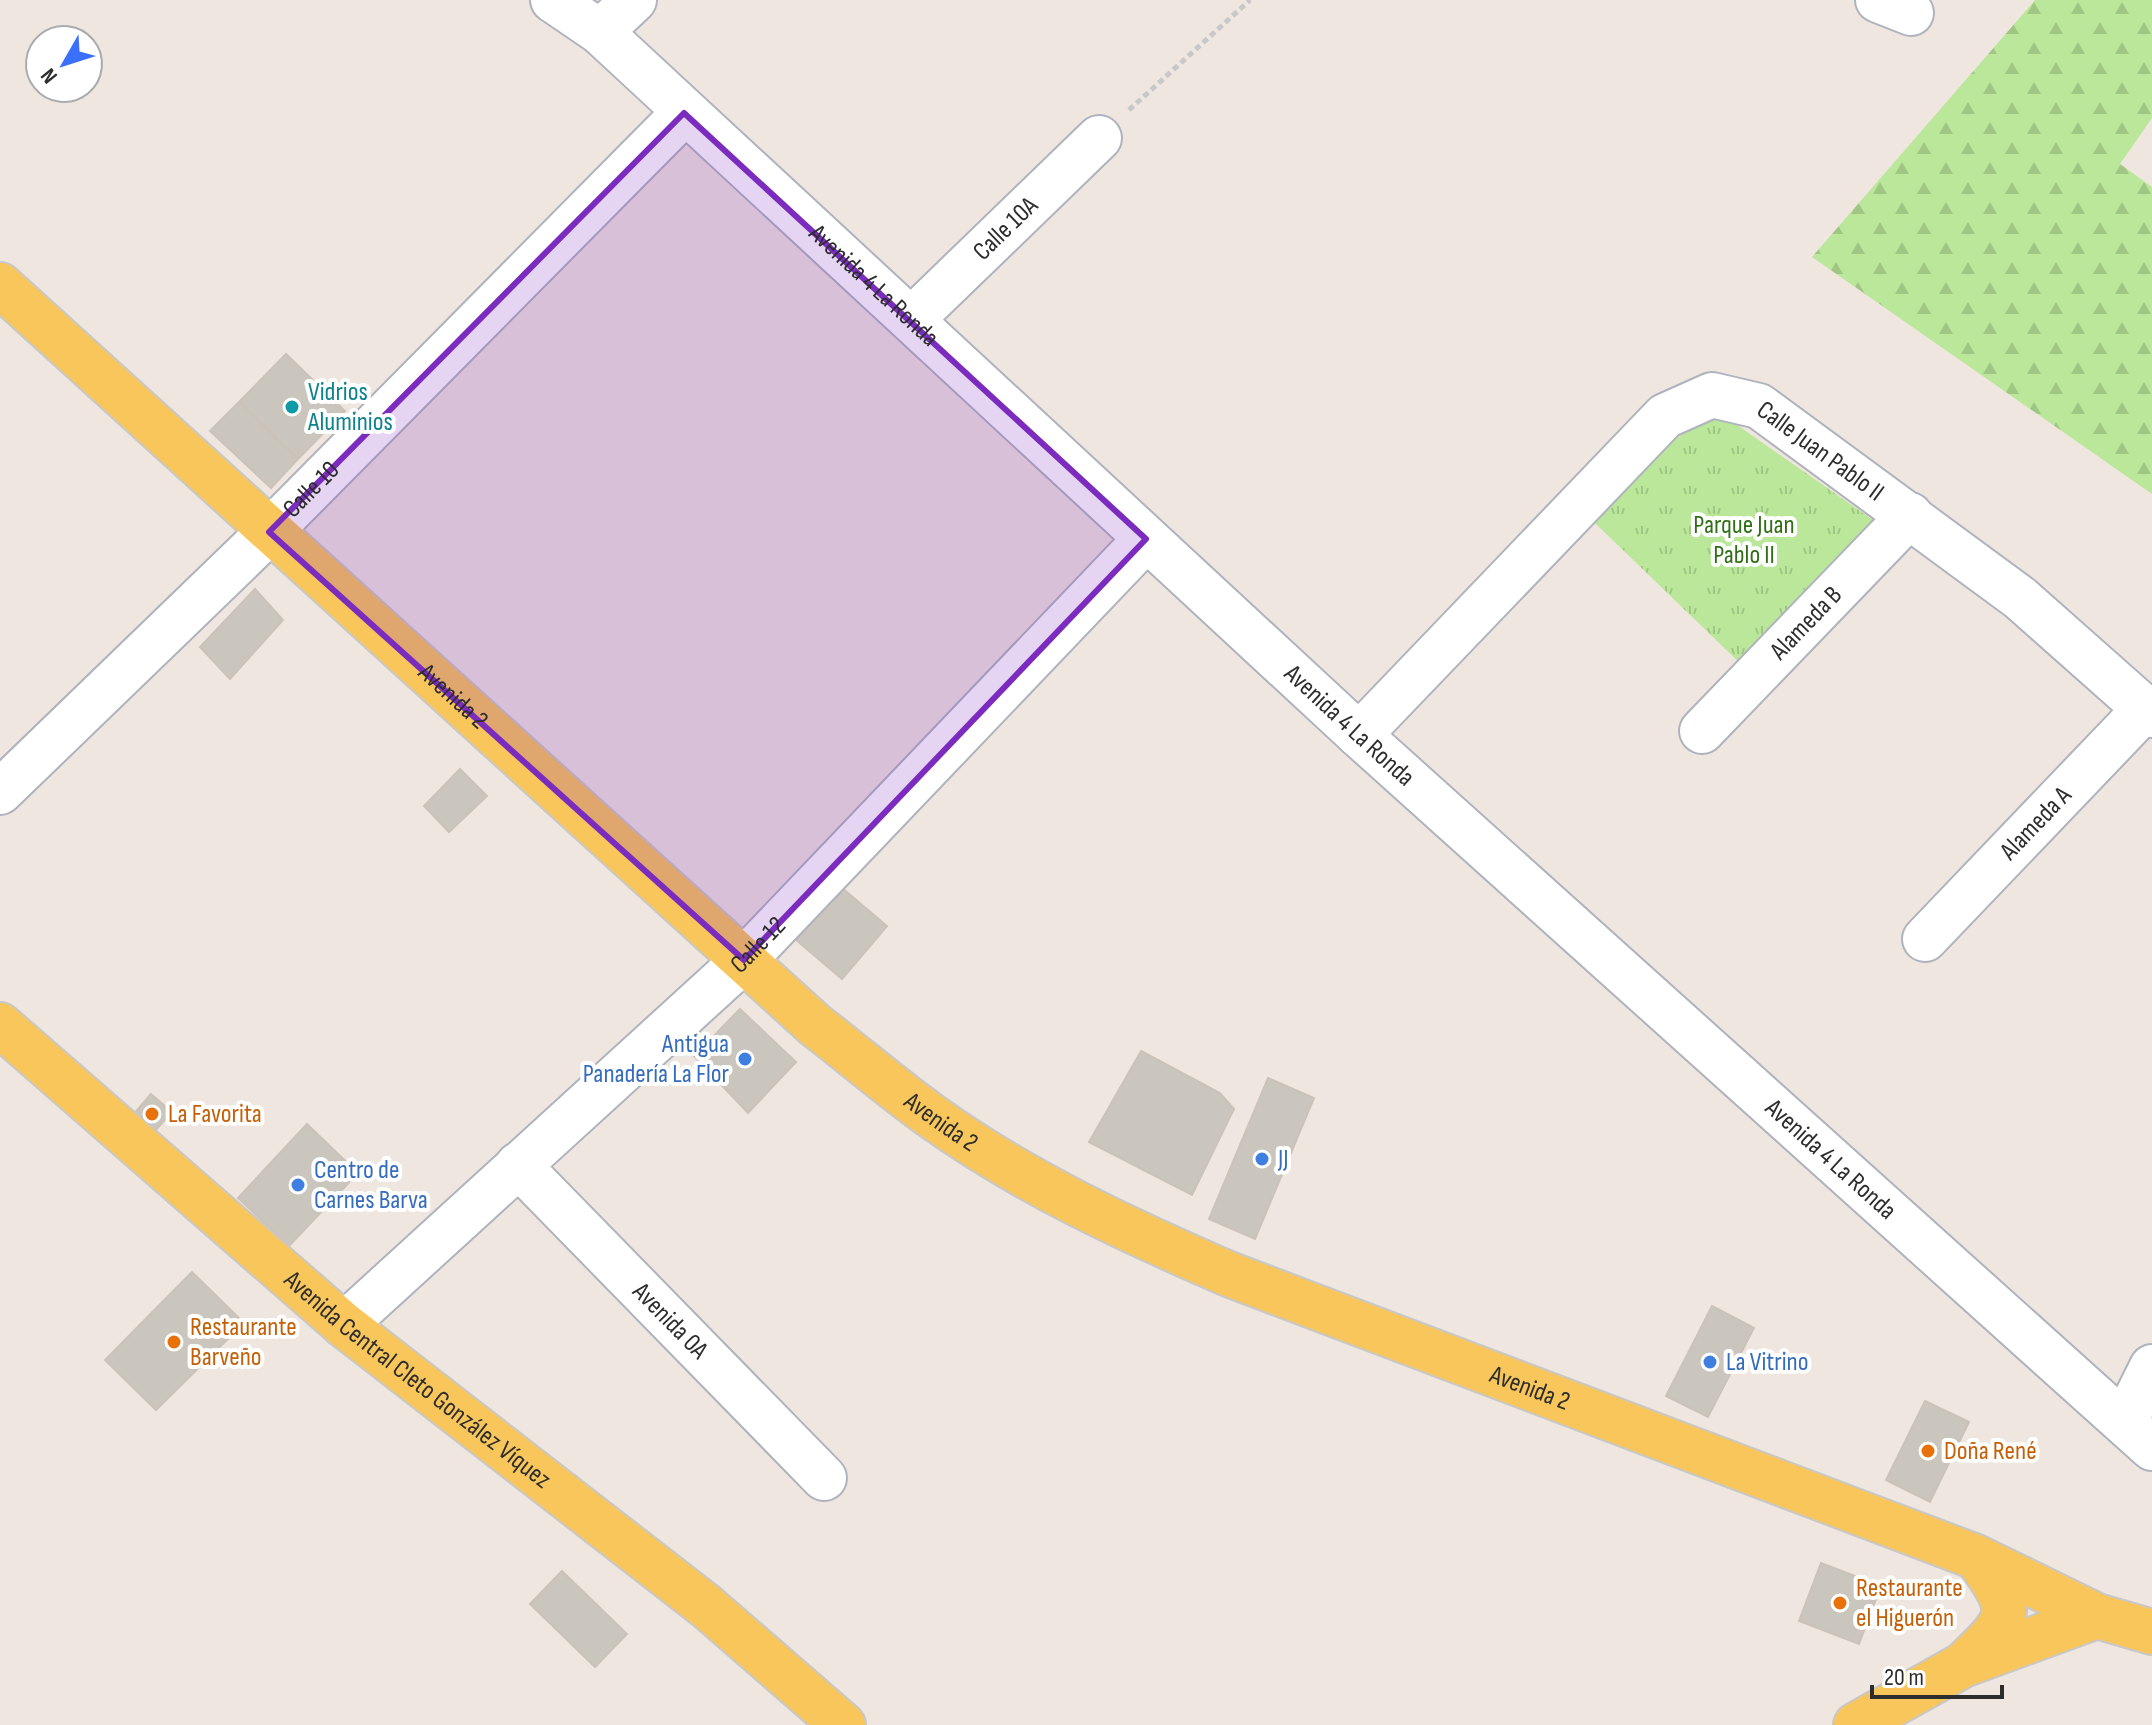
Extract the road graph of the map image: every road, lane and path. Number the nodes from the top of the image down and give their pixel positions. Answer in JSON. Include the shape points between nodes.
{"nodes":[{"id":1,"x":553,"y":0,"type":"edge"},
{"id":2,"x":634,"y":0,"type":"edge"},
{"id":3,"x":1250,"y":0,"type":"edge"},
{"id":4,"x":600,"y":32,"type":"junction"},
{"id":5,"x":684,"y":113,"type":"junction"},
{"id":6,"x":1099,"y":138,"type":"joint"},
{"id":7,"x":0,"y":285,"type":"edge"},
{"id":8,"x":912,"y":319,"type":"junction"},
{"id":9,"x":1910,"y":515,"type":"junction"},
{"id":10,"x":269,"y":532,"type":"junction"},
{"id":11,"x":1146,"y":539,"type":"junction"},
{"id":12,"x":2149,"y":712,"type":"edge"},
{"id":13,"x":1702,"y":731,"type":"dead end"},
{"id":14,"x":1359,"y":735,"type":"junction"},
{"id":15,"x":0,"y":792,"type":"edge"},
{"id":16,"x":1925,"y":939,"type":"dead end"},
{"id":17,"x":744,"y":960,"type":"junction"},
{"id":18,"x":0,"y":1025,"type":"edge"},
{"id":19,"x":518,"y":1165,"type":"junction"},
{"id":20,"x":344,"y":1325,"type":"junction"},
{"id":21,"x":2152,"y":1367,"type":"edge"},
{"id":22,"x":2139,"y":1435,"type":"edge"},
{"id":23,"x":824,"y":1478,"type":"dead end"},
{"id":24,"x":1976,"y":1557,"type":"junction"},
{"id":25,"x":2097,"y":1616,"type":"junction"},
{"id":26,"x":2152,"y":1632,"type":"edge"},
{"id":27,"x":1963,"y":1665,"type":"junction"},
{"id":28,"x":843,"y":1725,"type":"edge"},
{"id":29,"x":1856,"y":1725,"type":"edge"}],
"edges":[{"from":1,"to":4,"type":"street","name":"Avenida 4 La Ronda"},
{"from":2,"to":4,"type":"street"},
{"from":3,"to":6,"type":"path"},
{"from":4,"to":5,"type":"street","name":"Avenida 4 La Ronda"},
{"from":5,"to":8,"type":"street","name":"Avenida 4 La Ronda"},
{"from":5,"to":10,"type":"street","name":"Calle 10"},
{"from":6,"to":8,"type":"street","name":"Calle 10A"},
{"from":7,"to":10,"type":"main road","name":"Avenida 2"},
{"from":8,"to":11,"type":"street","name":"Avenida 4 La Ronda"},
{"from":9,"to":12,"type":"street","name":"Calle Juan Pablo II","via":[[2020,598]]},
{"from":9,"to":13,"type":"street","name":"Alameda B"},
{"from":9,"to":14,"type":"street","name":"Calle Juan Pablo II","via":[[1759,406],[1712,395],[1665,416]]},
{"from":10,"to":15,"type":"street","name":"Calle 10"},
{"from":10,"to":17,"type":"main road","name":"Avenida 2"},
{"from":11,"to":14,"type":"street","name":"Avenida 4 La Ronda"},
{"from":11,"to":17,"type":"street","name":"Calle 12"},
{"from":12,"to":16,"type":"street","name":"Alameda A"},
{"from":14,"to":22,"type":"street","name":"Avenida 4 La Ronda"},
{"from":17,"to":19,"type":"street","name":"Calle 12"},
{"from":17,"to":24,"type":"main road","name":"Avenida 2","via":[[815,1025],[931,1116],[1113,1224],[1231,1275]]},
{"from":18,"to":20,"type":"main road","name":"Avenida Central Cleto González Víquez"},
{"from":19,"to":20,"type":"street","name":"Calle 12"},
{"from":19,"to":23,"type":"street","name":"Avenida 0A"},
{"from":20,"to":28,"type":"main road","name":"Avenida Central Cleto González Víquez","via":[[706,1606]]},
{"from":21,"to":22,"type":"street"},
{"from":24,"to":25,"type":"main road","name":"Avenida 2"},
{"from":24,"to":27,"type":"main road","via":[[1999,1587],[2006,1607],[1998,1632]]},
{"from":25,"to":26,"type":"main road","name":"Avenida 2"},
{"from":25,"to":27,"type":"main road"},
{"from":27,"to":29,"type":"main road"}]}
